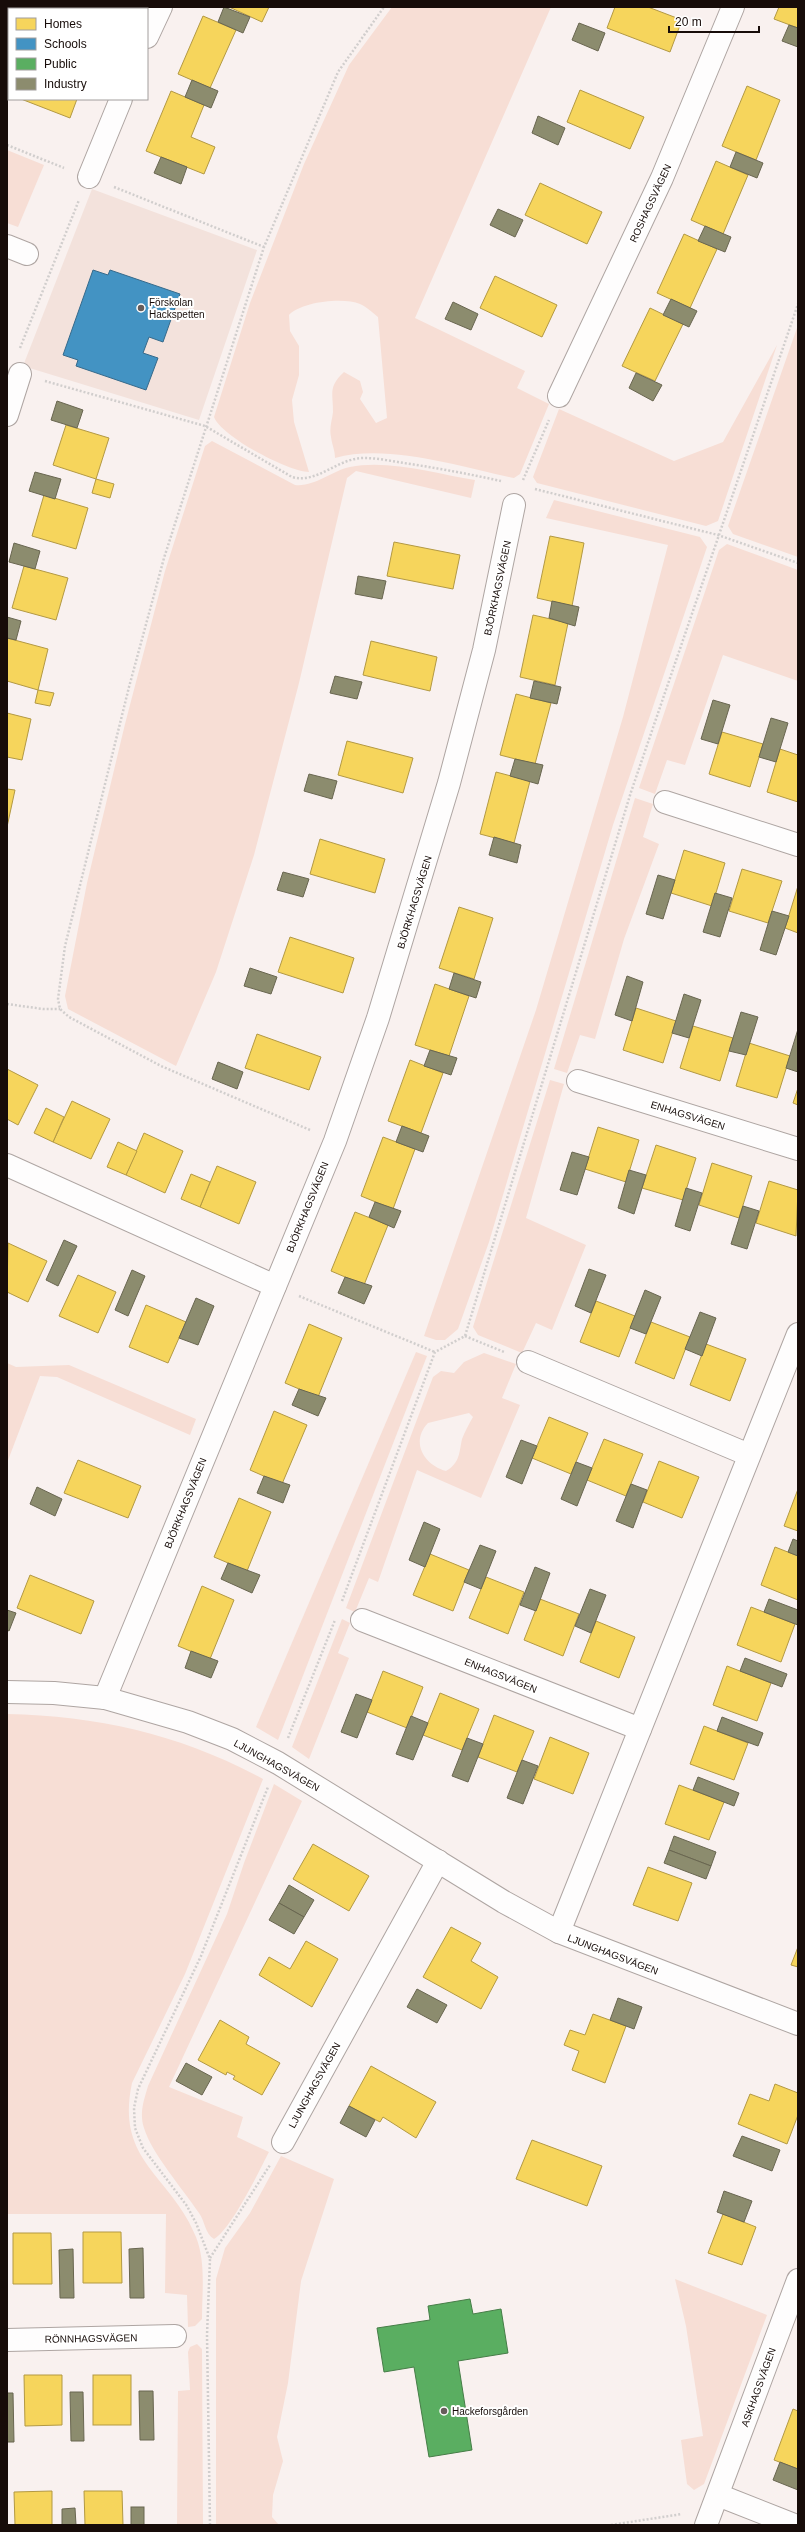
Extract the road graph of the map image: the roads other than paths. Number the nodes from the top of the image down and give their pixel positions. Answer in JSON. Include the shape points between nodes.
{"nodes":[{"id":1,"x":161,"y":7,"type":"edge"},
{"id":2,"x":733,"y":7,"type":"edge"},
{"id":3,"x":148,"y":35,"type":"edge"},
{"id":4,"x":121,"y":100,"type":"edge"},
{"id":5,"x":89,"y":177,"type":"road end"},
{"id":6,"x":7,"y":246,"type":"edge"},
{"id":7,"x":27,"y":254,"type":"dead end"},
{"id":8,"x":20,"y":374,"type":"road end"},
{"id":9,"x":560,"y":396,"type":"road end"},
{"id":10,"x":7,"y":415,"type":"edge"},
{"id":11,"x":518,"y":495,"type":"road end"},
{"id":12,"x":665,"y":802,"type":"dead end"},
{"id":13,"x":798,"y":845,"type":"edge"},
{"id":14,"x":578,"y":1081,"type":"dead end"},
{"id":15,"x":798,"y":1149,"type":"edge"},
{"id":16,"x":7,"y":1165,"type":"edge"},
{"id":17,"x":275,"y":1286,"type":"junction"},
{"id":18,"x":798,"y":1334,"type":"edge"},
{"id":19,"x":528,"y":1362,"type":"road end"},
{"id":20,"x":749,"y":1455,"type":"junction"},
{"id":21,"x":362,"y":1620,"type":"dead end"},
{"id":22,"x":7,"y":1692,"type":"edge"},
{"id":23,"x":105,"y":1698,"type":"junction"},
{"id":24,"x":640,"y":1729,"type":"junction"},
{"id":25,"x":438,"y":1861,"type":"junction"},
{"id":26,"x":559,"y":1932,"type":"junction"},
{"id":27,"x":798,"y":2024,"type":"edge"},
{"id":28,"x":283,"y":2142,"type":"road end"},
{"id":29,"x":798,"y":2280,"type":"edge"},
{"id":30,"x":175,"y":2336,"type":"dead end"},
{"id":31,"x":7,"y":2340,"type":"edge"},
{"id":32,"x":712,"y":2511,"type":"edge"},
{"id":33,"x":794,"y":2525,"type":"edge"}],
"edges":[{"from":1,"to":3,"type":"street"},
{"from":2,"to":9,"type":"street","name":"ROSHAGSVÄGEN","via":[[662,178]]},
{"from":4,"to":5,"type":"street"},
{"from":6,"to":7,"type":"street"},
{"from":8,"to":10,"type":"street"},
{"from":11,"to":17,"type":"street","name":"BJÖRKHAGSVÄGEN","via":[[484,650],[449,782],[378,1018],[334,1140]]},
{"from":12,"to":13,"type":"street"},
{"from":14,"to":15,"type":"street","name":"ENHAGSVÄGEN"},
{"from":16,"to":17,"type":"street"},
{"from":17,"to":23,"type":"street","name":"BJÖRKHAGSVÄGEN"},
{"from":18,"to":20,"type":"street"},
{"from":19,"to":20,"type":"street"},
{"from":20,"to":24,"type":"street"},
{"from":21,"to":24,"type":"street","name":"ENHAGSVÄGEN"},
{"from":22,"to":23,"type":"street","name":"LJUNGHAGSVÄGEN"},
{"from":23,"to":25,"type":"street","name":"LJUNGHAGSVÄGEN","via":[[188,1722],[232,1739],[278,1762]]},
{"from":24,"to":26,"type":"street"},
{"from":25,"to":26,"type":"street","name":"LJUNGHAGSVÄGEN"},
{"from":25,"to":28,"type":"street","name":"LJUNGHAGSVÄGEN"},
{"from":26,"to":27,"type":"street","name":"LJUNGHAGSVÄGEN"},
{"from":29,"to":32,"type":"street","name":"ASKHAGSVÄGEN"},
{"from":30,"to":31,"type":"street","name":"RÖNNHAGSVÄGEN"},
{"from":32,"to":33,"type":"street"}]}
